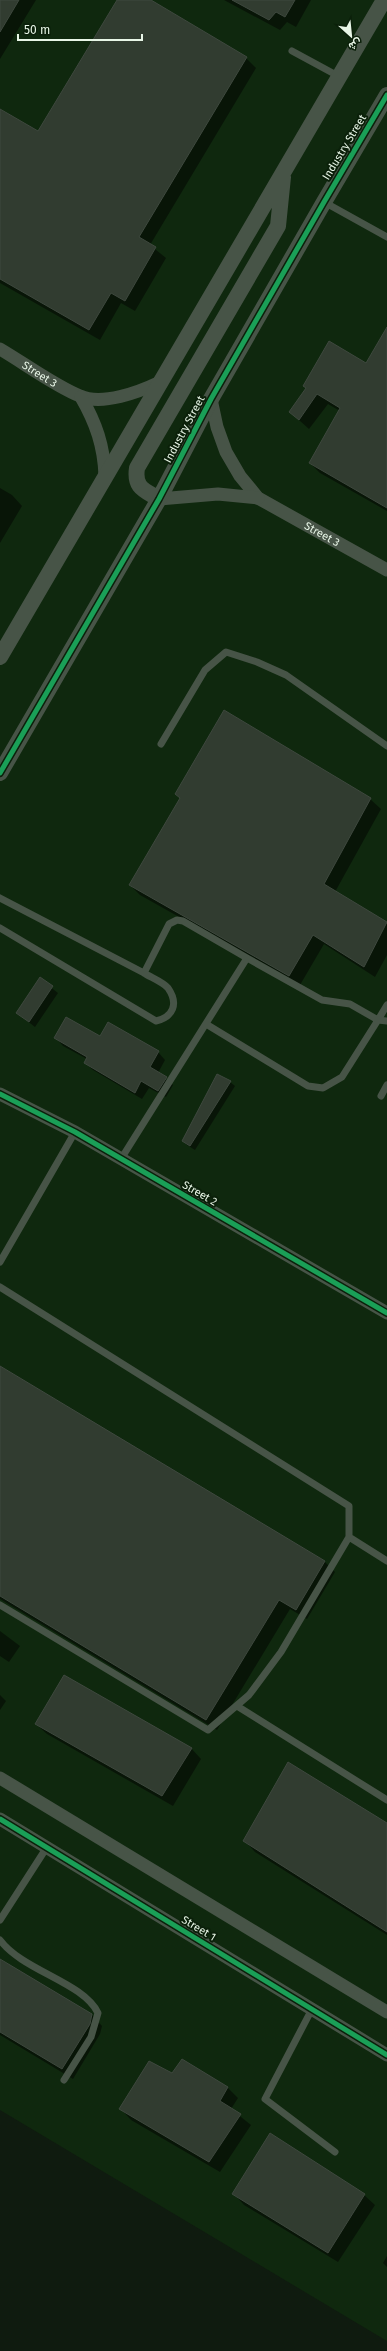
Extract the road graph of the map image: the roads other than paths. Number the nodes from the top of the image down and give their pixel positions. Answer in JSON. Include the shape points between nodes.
{"nodes":[{"id":1,"x":384,"y":0,"type":"edge"},
{"id":2,"x":292,"y":51,"type":"dead end"},
{"id":3,"x":340,"y":77,"type":"junction"},
{"id":4,"x":387,"y":95,"type":"edge"},
{"id":5,"x":283,"y":172,"type":"junction"},
{"id":6,"x":324,"y":202,"type":"junction"},
{"id":7,"x":387,"y":237,"type":"edge"},
{"id":8,"x":0,"y":349,"type":"edge"},
{"id":9,"x":160,"y":382,"type":"junction"},
{"id":10,"x":81,"y":397,"type":"junction"},
{"id":11,"x":211,"y":400,"type":"junction"},
{"id":12,"x":105,"y":476,"type":"junction"},
{"id":13,"x":258,"y":498,"type":"junction"},
{"id":14,"x":159,"y":499,"type":"junction"},
{"id":15,"x":387,"y":570,"type":"edge"},
{"id":16,"x":0,"y":657,"type":"edge"},
{"id":17,"x":161,"y":744,"type":"dead end"},
{"id":18,"x":387,"y":746,"type":"edge"},
{"id":19,"x":0,"y":773,"type":"edge"},
{"id":20,"x":0,"y":898,"type":"edge"},
{"id":21,"x":0,"y":928,"type":"edge"},
{"id":22,"x":247,"y":958,"type":"junction"},
{"id":23,"x":144,"y":973,"type":"junction"},
{"id":24,"x":387,"y":1005,"type":"edge"},
{"id":25,"x":378,"y":1020,"type":"junction"},
{"id":26,"x":387,"y":1021,"type":"edge"},
{"id":27,"x":206,"y":1024,"type":"junction"},
{"id":28,"x":387,"y":1085,"type":"edge"},
{"id":29,"x":0,"y":1094,"type":"edge"},
{"id":30,"x":381,"y":1096,"type":"dead end"},
{"id":31,"x":75,"y":1132,"type":"junction"},
{"id":32,"x":121,"y":1158,"type":"junction"},
{"id":33,"x":0,"y":1262,"type":"edge"},
{"id":34,"x":0,"y":1287,"type":"edge"},
{"id":35,"x":387,"y":1313,"type":"edge"},
{"id":36,"x":349,"y":1537,"type":"junction"},
{"id":37,"x":387,"y":1561,"type":"edge"},
{"id":38,"x":0,"y":1605,"type":"edge"},
{"id":39,"x":237,"y":1706,"type":"junction"},
{"id":40,"x":0,"y":1778,"type":"edge"},
{"id":41,"x":387,"y":1800,"type":"edge"},
{"id":42,"x":0,"y":1819,"type":"edge"},
{"id":43,"x":47,"y":1848,"type":"junction"},
{"id":44,"x":0,"y":1920,"type":"edge"},
{"id":45,"x":0,"y":1940,"type":"edge"},
{"id":46,"x":312,"y":2009,"type":"junction"},
{"id":47,"x":387,"y":2012,"type":"edge"},
{"id":48,"x":387,"y":2055,"type":"edge"},
{"id":49,"x":64,"y":2080,"type":"dead end"},
{"id":50,"x":335,"y":2152,"type":"dead end"}],
"edges":[{"from":1,"to":3,"type":"street"},
{"from":2,"to":3,"type":"lane"},
{"from":3,"to":5,"type":"street"},
{"from":4,"to":6,"type":"street","name":"Industry Street"},
{"from":5,"to":9,"type":"street"},
{"from":5,"to":14,"type":"street","via":[[278,226],[137,468],[136,479],[140,488]]},
{"from":6,"to":7,"type":"lane"},
{"from":6,"to":11,"type":"street","name":"Industry Street"},
{"from":8,"to":10,"type":"street","name":"Street 3"},
{"from":9,"to":10,"type":"street","name":"Street 3","via":[[122,397]]},
{"from":9,"to":12,"type":"street"},
{"from":10,"to":12,"type":"street","via":[[100,435]]},
{"from":11,"to":13,"type":"street","name":"Street 3","via":[[226,452],[240,476]]},
{"from":11,"to":14,"type":"street","name":"Industry Street"},
{"from":12,"to":16,"type":"street"},
{"from":13,"to":14,"type":"street","name":"Street 3","via":[[218,494]]},
{"from":13,"to":15,"type":"street","name":"Street 3"},
{"from":14,"to":19,"type":"street","name":"Industry Street"},
{"from":17,"to":18,"type":"lane","via":[[205,670],[226,652],[258,662],[286,675]]},
{"from":20,"to":23,"type":"lane"},
{"from":21,"to":23,"type":"lane","via":[[156,1021],[166,1019],[172,1012],[173,1005],[168,988]]},
{"from":22,"to":23,"type":"lane","via":[[177,920],[169,924]]},
{"from":22,"to":25,"type":"lane","via":[[322,1000],[350,1004]]},
{"from":22,"to":27,"type":"lane"},
{"from":24,"to":25,"type":"lane"},
{"from":25,"to":26,"type":"lane"},
{"from":25,"to":27,"type":"lane","via":[[342,1077],[323,1088],[308,1086]]},
{"from":27,"to":32,"type":"lane"},
{"from":28,"to":30,"type":"lane"},
{"from":29,"to":31,"type":"street","name":"Street 2"},
{"from":31,"to":32,"type":"street","name":"Street 2"},
{"from":31,"to":33,"type":"lane"},
{"from":32,"to":35,"type":"street","name":"Street 2"},
{"from":34,"to":36,"type":"lane","via":[[349,1506]]},
{"from":36,"to":37,"type":"lane"},
{"from":36,"to":39,"type":"lane","via":[[281,1652],[249,1695]]},
{"from":38,"to":39,"type":"lane","via":[[208,1730]]},
{"from":39,"to":41,"type":"lane"},
{"from":40,"to":47,"type":"street"},
{"from":42,"to":43,"type":"street","name":"Street 1"},
{"from":43,"to":44,"type":"lane"},
{"from":43,"to":46,"type":"street","name":"Street 1"},
{"from":45,"to":49,"type":"lane","via":[[19,1958],[84,1996],[98,2013],[91,2037]]},
{"from":46,"to":48,"type":"street","name":"Street 1"},
{"from":46,"to":50,"type":"lane","via":[[265,2099]]}]}
